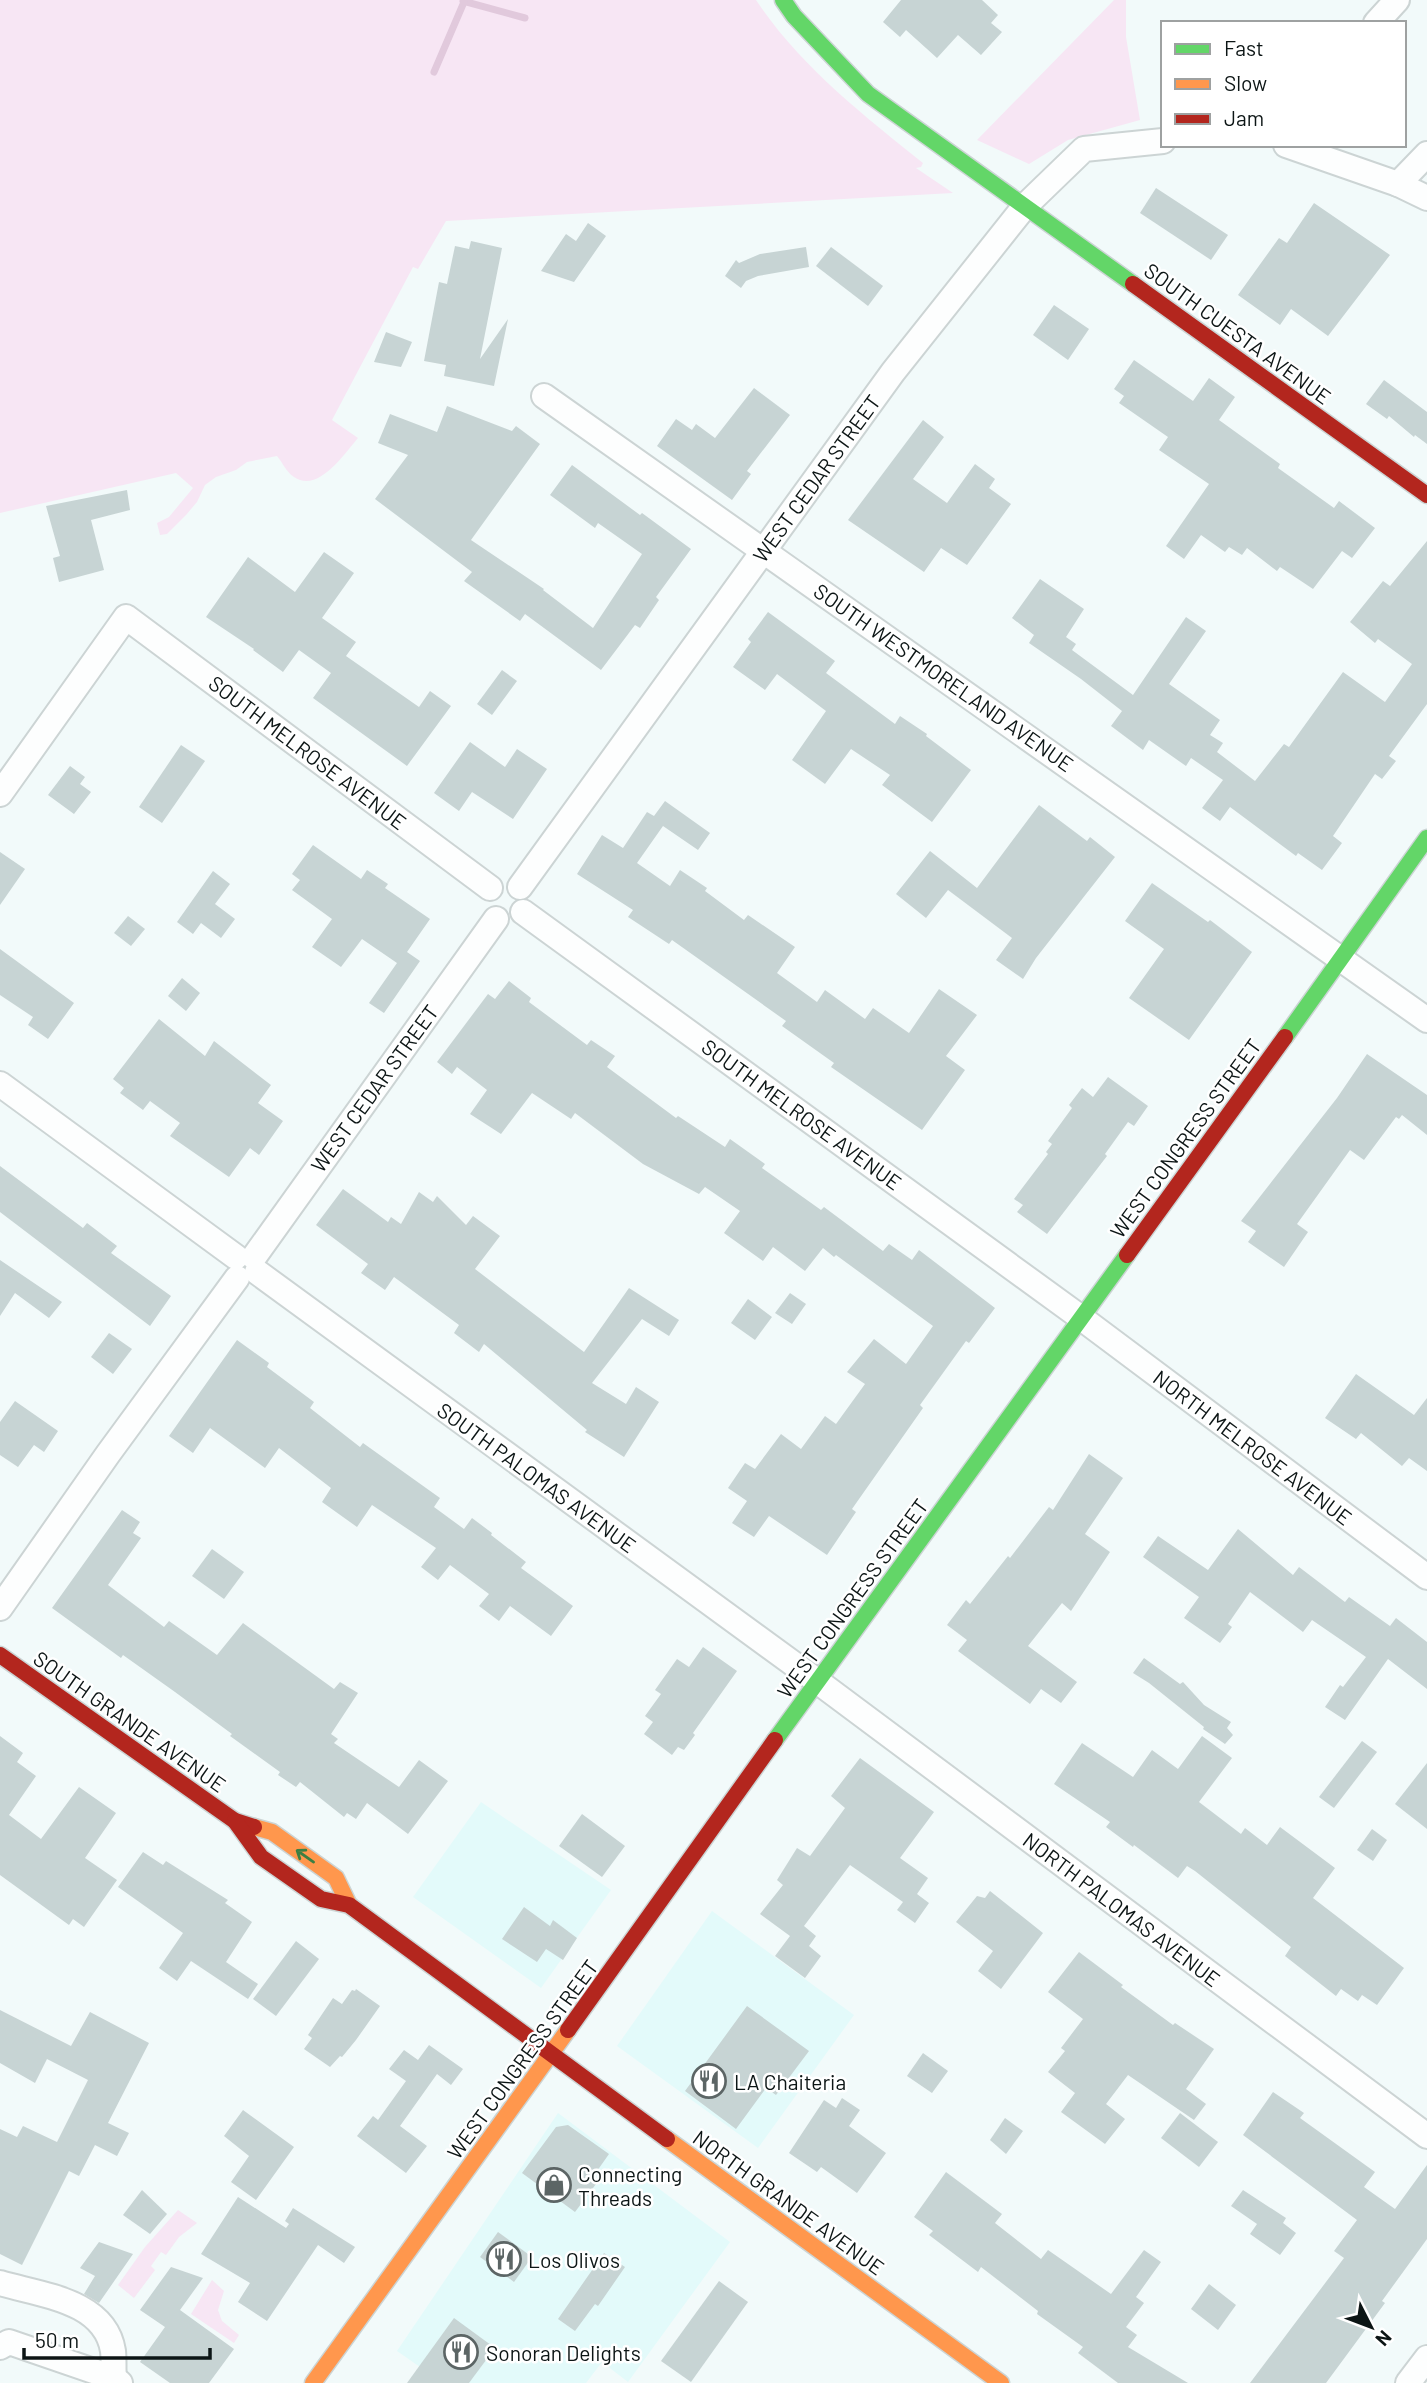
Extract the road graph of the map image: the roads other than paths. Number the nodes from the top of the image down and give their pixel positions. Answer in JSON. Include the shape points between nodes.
{"nodes":[{"id":1,"x":783,"y":0,"type":"edge"},
{"id":2,"x":1397,"y":0,"type":"edge"},
{"id":3,"x":1378,"y":21,"type":"edge"},
{"id":4,"x":1161,"y":142,"type":"edge"},
{"id":5,"x":1292,"y":147,"type":"edge"},
{"id":6,"x":1427,"y":154,"type":"edge"},
{"id":7,"x":1398,"y":184,"type":"junction"},
{"id":8,"x":1427,"y":198,"type":"edge"},
{"id":9,"x":1025,"y":206,"type":"junction"},
{"id":10,"x":544,"y":396,"type":"dead end"},
{"id":11,"x":1427,"y":495,"type":"edge"},
{"id":12,"x":764,"y":551,"type":"junction"},
{"id":13,"x":0,"y":794,"type":"edge"},
{"id":14,"x":1427,"y":838,"type":"edge"},
{"id":15,"x":520,"y":887,"type":"junction"},
{"id":16,"x":490,"y":888,"type":"junction"},
{"id":17,"x":523,"y":912,"type":"junction"},
{"id":18,"x":496,"y":919,"type":"junction"},
{"id":19,"x":1343,"y":959,"type":"junction"},
{"id":20,"x":1427,"y":1020,"type":"edge"},
{"id":21,"x":0,"y":1084,"type":"edge"},
{"id":22,"x":246,"y":1266,"type":"junction"},
{"id":23,"x":1080,"y":1317,"type":"junction"},
{"id":24,"x":1427,"y":1577,"type":"edge"},
{"id":25,"x":0,"y":1608,"type":"edge"},
{"id":26,"x":0,"y":1654,"type":"edge"},
{"id":27,"x":817,"y":1681,"type":"junction"},
{"id":28,"x":235,"y":1821,"type":"junction"},
{"id":29,"x":349,"y":1905,"type":"junction"},
{"id":30,"x":552,"y":2055,"type":"junction"},
{"id":31,"x":1427,"y":2136,"type":"edge"},
{"id":32,"x":0,"y":2283,"type":"edge"},
{"id":33,"x":0,"y":2347,"type":"edge"},
{"id":34,"x":1427,"y":2358,"type":"edge"},
{"id":35,"x":117,"y":2381,"type":"edge"},
{"id":36,"x":313,"y":2383,"type":"edge"},
{"id":37,"x":1000,"y":2383,"type":"edge"},
{"id":38,"x":1408,"y":2383,"type":"edge"}],
"edges":[{"from":1,"to":9,"type":"main road","name":"SOUTH CUESTA AVENUE","via":[[868,94]]},
{"from":2,"to":3,"type":"street"},
{"from":4,"to":9,"type":"street","name":"WEST CEDAR STREET","via":[[1084,149]]},
{"from":5,"to":7,"type":"street"},
{"from":6,"to":7,"type":"street"},
{"from":7,"to":8,"type":"street"},
{"from":9,"to":11,"type":"main road","name":"SOUTH CUESTA AVENUE"},
{"from":9,"to":12,"type":"street","name":"WEST CEDAR STREET","via":[[893,372]]},
{"from":10,"to":12,"type":"street","name":"SOUTH WESTMORELAND AVENUE"},
{"from":12,"to":15,"type":"street","name":"WEST CEDAR STREET"},
{"from":12,"to":19,"type":"street","name":"SOUTH WESTMORELAND AVENUE"},
{"from":13,"to":16,"type":"street","name":"SOUTH MELROSE AVENUE","via":[[126,617]]},
{"from":14,"to":19,"type":"main road","name":"WEST CONGRESS STREET"},
{"from":15,"to":16,"type":"street","via":[[505,881]]},
{"from":15,"to":17,"type":"street","via":[[526,902]]},
{"from":16,"to":18,"type":"street","via":[[486,905]]},
{"from":17,"to":18,"type":"street","via":[[508,921]]},
{"from":17,"to":23,"type":"street","name":"SOUTH MELROSE AVENUE"},
{"from":18,"to":22,"type":"street","name":"WEST CEDAR STREET"},
{"from":19,"to":20,"type":"street","name":"SOUTH WESTMORELAND AVENUE"},
{"from":19,"to":23,"type":"main road","name":"WEST CONGRESS STREET"},
{"from":21,"to":22,"type":"street","name":"SOUTH PALOMAS AVENUE"},
{"from":22,"to":25,"type":"street","name":"WEST CEDAR STREET"},
{"from":22,"to":27,"type":"street","name":"SOUTH PALOMAS AVENUE"},
{"from":23,"to":24,"type":"street","name":"NORTH MELROSE AVENUE"},
{"from":23,"to":27,"type":"main road","name":"WEST CONGRESS STREET"},
{"from":26,"to":28,"type":"main road","name":"SOUTH GRANDE AVENUE"},
{"from":27,"to":30,"type":"main road","name":"WEST CONGRESS STREET"},
{"from":27,"to":31,"type":"street","name":"NORTH PALOMAS AVENUE"},
{"from":28,"to":29,"type":"main road","via":[[261,1857],[321,1899]]},
{"from":29,"to":28,"type":"main road","one_way":true,"via":[[336,1878],[272,1832]]},
{"from":29,"to":30,"type":"main road"},
{"from":30,"to":36,"type":"main road","name":"WEST CONGRESS STREET"},
{"from":30,"to":37,"type":"main road","name":"NORTH GRANDE AVENUE"},
{"from":32,"to":35,"type":"street","via":[[77,2305],[102,2323],[113,2350]]},
{"from":33,"to":35,"type":"street","via":[[9,2342]]},
{"from":34,"to":38,"type":"street"}]}
